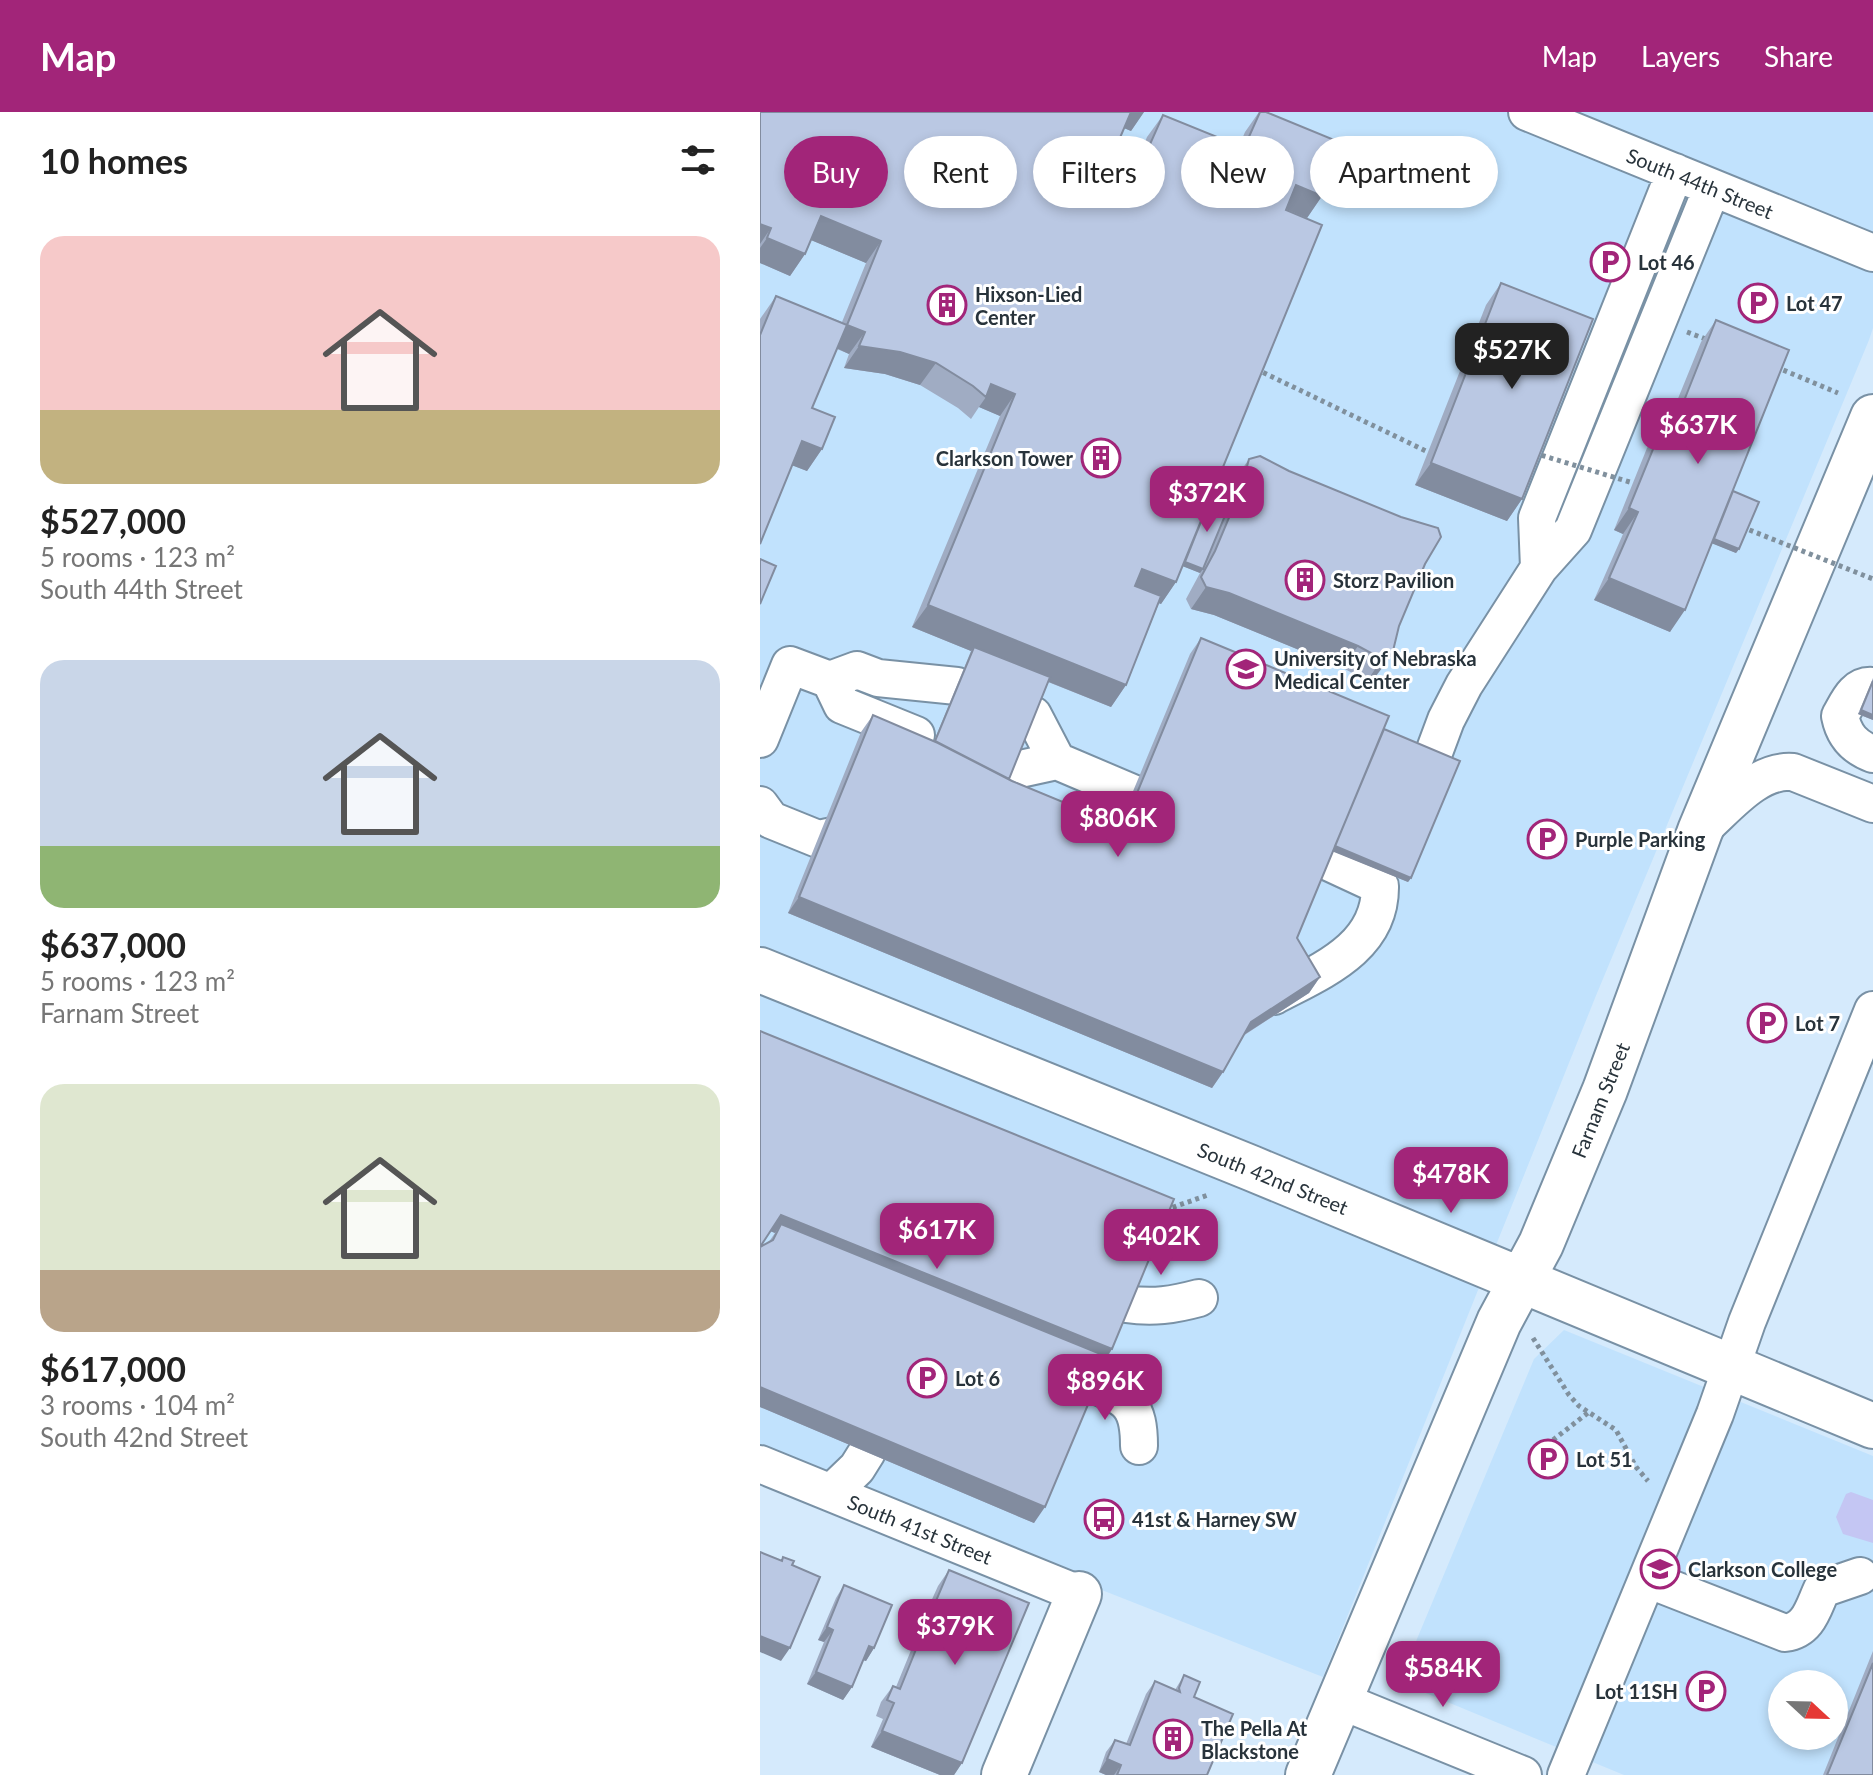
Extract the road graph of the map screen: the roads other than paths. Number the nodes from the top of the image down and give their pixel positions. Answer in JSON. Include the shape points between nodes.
{"nodes":[{"id":1,"x":1527,"y":112,"type":"edge"},
{"id":2,"x":1675,"y":172,"type":"junction"},
{"id":3,"x":1712,"y":188,"type":"junction"},
{"id":4,"x":1873,"y":253,"type":"edge"},
{"id":5,"x":1856,"y":405,"type":"edge"},
{"id":6,"x":1539,"y":568,"type":"junction"},
{"id":7,"x":830,"y":680,"type":"junction"},
{"id":8,"x":957,"y":686,"type":"edge"},
{"id":9,"x":1873,"y":686,"type":"edge"},
{"id":10,"x":1033,"y":715,"type":"edge"},
{"id":11,"x":760,"y":739,"type":"edge"},
{"id":12,"x":934,"y":742,"type":"edge"},
{"id":13,"x":1873,"y":754,"type":"edge"},
{"id":14,"x":1433,"y":755,"type":"edge"},
{"id":15,"x":1057,"y":761,"type":"junction"},
{"id":16,"x":1011,"y":771,"type":"edge"},
{"id":17,"x":1873,"y":804,"type":"edge"},
{"id":18,"x":760,"y":805,"type":"edge"},
{"id":19,"x":1208,"y":825,"type":"edge"},
{"id":20,"x":1700,"y":831,"type":"junction"},
{"id":21,"x":1324,"y":860,"type":"edge"},
{"id":22,"x":1359,"y":875,"type":"dead end"},
{"id":23,"x":852,"y":882,"type":"edge"},
{"id":24,"x":760,"y":970,"type":"edge"},
{"id":25,"x":1873,"y":1010,"type":"edge"},
{"id":26,"x":1521,"y":1281,"type":"junction"},
{"id":27,"x":1199,"y":1298,"type":"dead end"},
{"id":28,"x":1126,"y":1304,"type":"edge"},
{"id":29,"x":1732,"y":1369,"type":"junction"},
{"id":30,"x":1092,"y":1384,"type":"edge"},
{"id":31,"x":1873,"y":1426,"type":"edge"},
{"id":32,"x":1139,"y":1446,"type":"dead end"},
{"id":33,"x":760,"y":1464,"type":"edge"},
{"id":34,"x":831,"y":1493,"type":"junction"},
{"id":35,"x":875,"y":1511,"type":"junction"},
{"id":36,"x":1860,"y":1576,"type":"dead end"},
{"id":37,"x":1647,"y":1579,"type":"junction"},
{"id":38,"x":1079,"y":1594,"type":"joint"},
{"id":39,"x":1339,"y":1700,"type":"junction"},
{"id":40,"x":1004,"y":1775,"type":"edge"},
{"id":41,"x":1308,"y":1775,"type":"edge"},
{"id":42,"x":1523,"y":1775,"type":"edge"},
{"id":43,"x":1566,"y":1775,"type":"edge"}],
"edges":[{"from":1,"to":2,"type":"street","name":"South 44th Street"},
{"from":2,"to":3,"type":"street","name":"South 44th Street"},
{"from":2,"to":6,"type":"street","via":[[1537,518]]},
{"from":3,"to":4,"type":"street","name":"South 44th Street"},
{"from":3,"to":6,"type":"street","via":[[1573,530]]},
{"from":5,"to":20,"type":"main road","name":"Farnam Street"},
{"from":6,"to":14,"type":"street","via":[[1464,685]]},
{"from":7,"to":8,"type":"street","via":[[857,670],[878,678]]},
{"from":7,"to":11,"type":"street","via":[[790,665]]},
{"from":7,"to":12,"type":"street","via":[[842,705]]},
{"from":9,"to":13,"type":"street","via":[[1853,693],[1840,716],[1844,732],[1859,749]]},
{"from":10,"to":15,"type":"street"},
{"from":15,"to":16,"type":"street"},
{"from":15,"to":19,"type":"street"},
{"from":17,"to":20,"type":"street","via":[[1780,771],[1756,782]]},
{"from":18,"to":23,"type":"street","via":[[771,820],[818,839],[869,840]]},
{"from":20,"to":26,"type":"main road","name":"Farnam Street","via":[[1605,1090]]},
{"from":21,"to":22,"type":"street"},
{"from":24,"to":26,"type":"main road","name":"South 42nd Street"},
{"from":25,"to":29,"type":"street"},
{"from":26,"to":29,"type":"main road","name":"South 42nd Street"},
{"from":26,"to":39,"type":"main road","name":"Farnam Street"},
{"from":27,"to":28,"type":"street","via":[[1170,1307]]},
{"from":29,"to":31,"type":"main road","name":"South 42nd Street"},
{"from":29,"to":37,"type":"street"},
{"from":30,"to":32,"type":"street","via":[[1135,1409]]},
{"from":33,"to":34,"type":"street","name":"South 41st Street"},
{"from":34,"to":35,"type":"street","name":"South 41st Street"},
{"from":34,"to":35,"type":"street","via":[[874,1456]]},
{"from":35,"to":38,"type":"street","name":"South 41st Street"},
{"from":36,"to":37,"type":"street","via":[[1822,1589],[1807,1622],[1785,1633]]},
{"from":37,"to":43,"type":"street"},
{"from":38,"to":40,"type":"main road"},
{"from":39,"to":41,"type":"main road","name":"Farnam Street"},
{"from":39,"to":42,"type":"street"}]}
